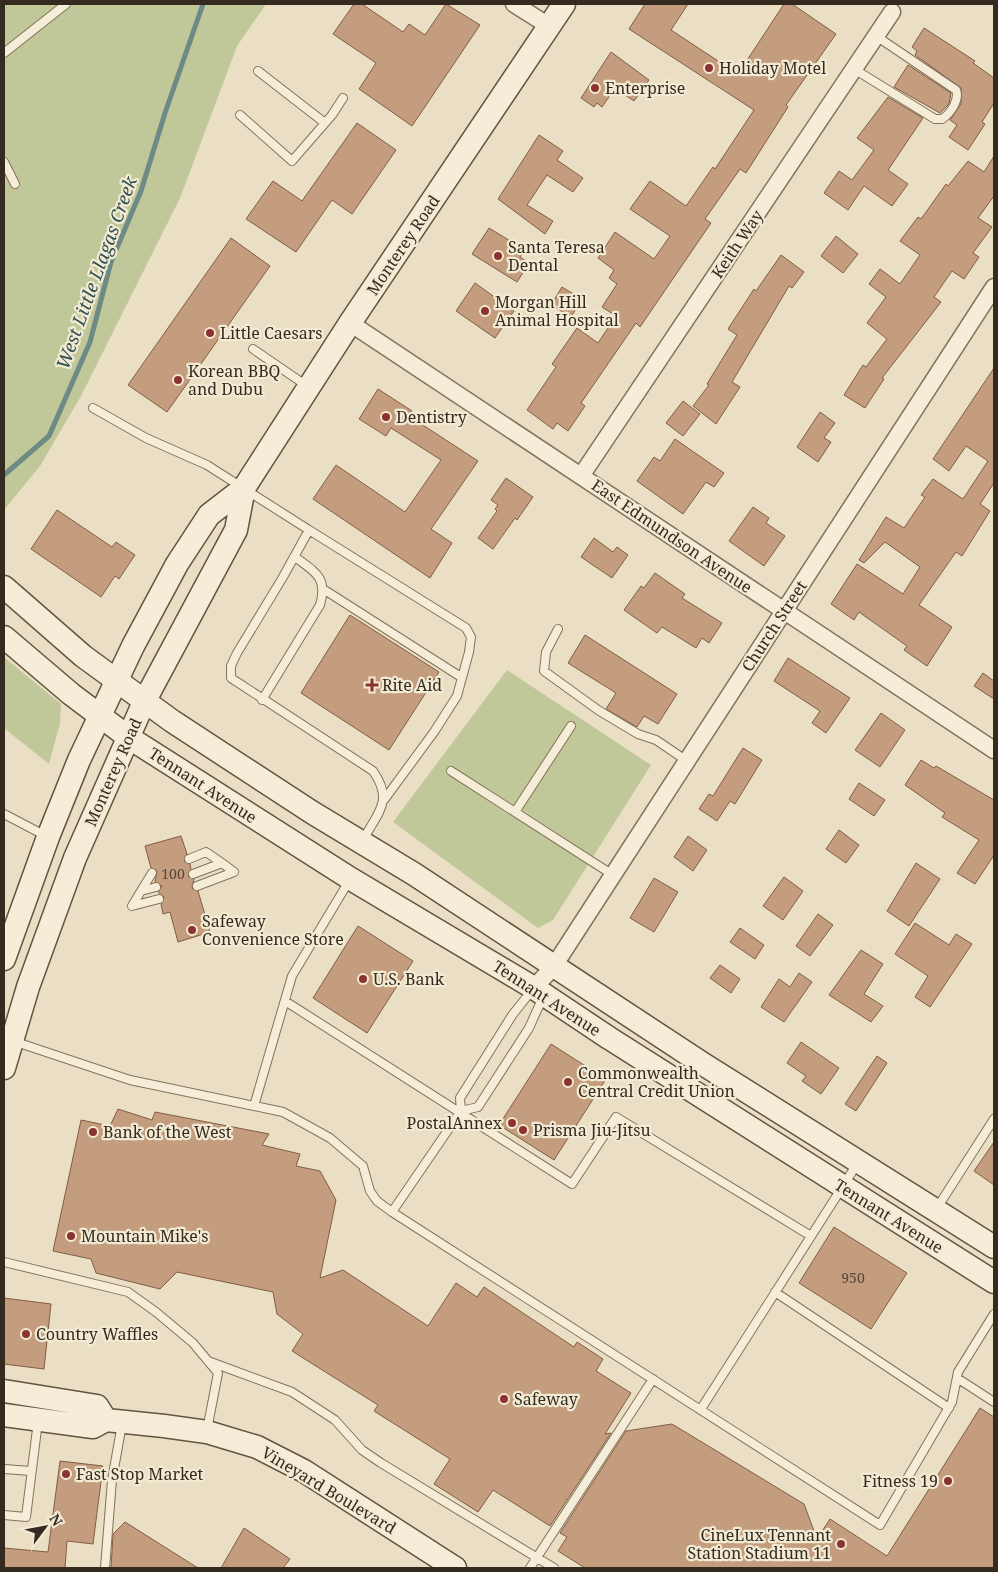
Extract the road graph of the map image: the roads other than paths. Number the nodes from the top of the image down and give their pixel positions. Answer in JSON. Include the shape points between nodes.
{"nodes":[{"id":1,"x":66,"y":4,"type":"edge"},
{"id":2,"x":514,"y":4,"type":"edge"},
{"id":3,"x":564,"y":4,"type":"edge"},
{"id":4,"x":892,"y":12,"type":"dead end"},
{"id":5,"x":549,"y":26,"type":"junction"},
{"id":6,"x":876,"y":36,"type":"junction"},
{"id":7,"x":4,"y":53,"type":"edge"},
{"id":8,"x":854,"y":69,"type":"junction"},
{"id":9,"x":258,"y":71,"type":"dead end"},
{"id":10,"x":343,"y":98,"type":"dead end"},
{"id":11,"x":240,"y":115,"type":"dead end"},
{"id":12,"x":325,"y":123,"type":"junction"},
{"id":13,"x":4,"y":162,"type":"edge"},
{"id":14,"x":15,"y":184,"type":"dead end"},
{"id":15,"x":994,"y":287,"type":"edge"},
{"id":16,"x":350,"y":323,"type":"junction"},
{"id":17,"x":252,"y":350,"type":"dead end"},
{"id":18,"x":308,"y":387,"type":"junction"},
{"id":19,"x":93,"y":408,"type":"dead end"},
{"id":20,"x":582,"y":476,"type":"junction"},
{"id":21,"x":244,"y":488,"type":"junction"},
{"id":22,"x":309,"y":530,"type":"junction"},
{"id":23,"x":295,"y":557,"type":"junction"},
{"id":24,"x":4,"y":587,"type":"edge"},
{"id":25,"x":323,"y":588,"type":"junction"},
{"id":26,"x":784,"y":611,"type":"junction"},
{"id":27,"x":558,"y":629,"type":"dead end"},
{"id":28,"x":4,"y":637,"type":"edge"},
{"id":29,"x":461,"y":677,"type":"junction"},
{"id":30,"x":116,"y":681,"type":"junction"},
{"id":31,"x":262,"y":700,"type":"junction"},
{"id":32,"x":144,"y":702,"type":"junction"},
{"id":33,"x":99,"y":716,"type":"junction"},
{"id":34,"x":571,"y":726,"type":"dead end"},
{"id":35,"x":128,"y":737,"type":"junction"},
{"id":36,"x":994,"y":750,"type":"edge"},
{"id":37,"x":687,"y":761,"type":"junction"},
{"id":38,"x":451,"y":771,"type":"dead end"},
{"id":39,"x":384,"y":800,"type":"junction"},
{"id":40,"x":515,"y":812,"type":"junction"},
{"id":41,"x":4,"y":814,"type":"edge"},
{"id":42,"x":48,"y":836,"type":"junction"},
{"id":43,"x":362,"y":843,"type":"junction"},
{"id":44,"x":189,"y":859,"type":"dead end"},
{"id":45,"x":222,"y":863,"type":"junction"},
{"id":46,"x":152,"y":873,"type":"dead end"},
{"id":47,"x":194,"y":874,"type":"dead end"},
{"id":48,"x":613,"y":875,"type":"junction"},
{"id":49,"x":351,"y":879,"type":"junction"},
{"id":50,"x":197,"y":886,"type":"dead end"},
{"id":51,"x":156,"y":887,"type":"dead end"},
{"id":52,"x":142,"y":891,"type":"junction"},
{"id":53,"x":159,"y":899,"type":"dead end"},
{"id":54,"x":5,"y":951,"type":"edge"},
{"id":55,"x":554,"y":966,"type":"junction"},
{"id":56,"x":539,"y":992,"type":"junction"},
{"id":57,"x":285,"y":1001,"type":"junction"},
{"id":58,"x":11,"y":1040,"type":"junction"},
{"id":59,"x":4,"y":1068,"type":"edge"},
{"id":60,"x":254,"y":1106,"type":"junction"},
{"id":61,"x":461,"y":1111,"type":"junction"},
{"id":62,"x":994,"y":1119,"type":"edge"},
{"id":63,"x":860,"y":1161,"type":"junction"},
{"id":64,"x":843,"y":1187,"type":"junction"},
{"id":65,"x":936,"y":1210,"type":"junction"},
{"id":66,"x":392,"y":1212,"type":"junction"},
{"id":67,"x":811,"y":1236,"type":"junction"},
{"id":68,"x":994,"y":1246,"type":"edge"},
{"id":69,"x":4,"y":1262,"type":"edge"},
{"id":70,"x":994,"y":1282,"type":"edge"},
{"id":71,"x":776,"y":1292,"type":"junction"},
{"id":72,"x":994,"y":1314,"type":"edge"},
{"id":73,"x":208,"y":1362,"type":"junction"},
{"id":74,"x":957,"y":1378,"type":"junction"},
{"id":75,"x":653,"y":1379,"type":"junction"},
{"id":76,"x":4,"y":1391,"type":"edge"},
{"id":77,"x":994,"y":1402,"type":"edge"},
{"id":78,"x":949,"y":1408,"type":"junction"},
{"id":79,"x":702,"y":1410,"type":"junction"},
{"id":80,"x":4,"y":1415,"type":"edge"},
{"id":81,"x":38,"y":1419,"type":"junction"},
{"id":82,"x":114,"y":1421,"type":"junction"},
{"id":83,"x":207,"y":1432,"type":"junction"},
{"id":84,"x":4,"y":1469,"type":"edge"},
{"id":85,"x":31,"y":1471,"type":"junction"},
{"id":86,"x":4,"y":1515,"type":"edge"},
{"id":87,"x":537,"y":1558,"type":"junction"},
{"id":88,"x":105,"y":1568,"type":"edge"},
{"id":89,"x":455,"y":1568,"type":"edge"},
{"id":90,"x":530,"y":1568,"type":"edge"},
{"id":91,"x":554,"y":1568,"type":"edge"}],
"edges":[{"from":1,"to":7,"type":"lane"},
{"from":2,"to":5,"type":"street"},
{"from":3,"to":5,"type":"main road","name":"Monterey Road"},
{"from":4,"to":6,"type":"street","name":"Keith Way"},
{"from":5,"to":16,"type":"main road","name":"Monterey Road"},
{"from":6,"to":8,"type":"street","name":"Keith Way"},
{"from":6,"to":8,"type":"lane","via":[[956,90],[957,99],[948,114],[942,119],[935,119]]},
{"from":8,"to":20,"type":"street","name":"Keith Way"},
{"from":9,"to":12,"type":"lane"},
{"from":10,"to":12,"type":"lane"},
{"from":11,"to":12,"type":"lane","via":[[292,161]]},
{"from":13,"to":14,"type":"lane"},
{"from":15,"to":26,"type":"street","name":"Church Street"},
{"from":16,"to":18,"type":"main road","name":"Monterey Road"},
{"from":16,"to":20,"type":"street","name":"East Edmundson Avenue"},
{"from":17,"to":18,"type":"lane"},
{"from":18,"to":21,"type":"main road","name":"Monterey Road"},
{"from":19,"to":21,"type":"lane","via":[[146,438],[207,465]]},
{"from":20,"to":26,"type":"street","name":"East Edmundson Avenue"},
{"from":21,"to":22,"type":"lane"},
{"from":21,"to":30,"type":"main road","name":"Monterey Road","via":[[209,515],[192,540]]},
{"from":21,"to":32,"type":"main road","name":"Monterey Road","via":[[236,530]]},
{"from":22,"to":23,"type":"lane"},
{"from":22,"to":29,"type":"lane","via":[[466,628],[471,637]]},
{"from":23,"to":25,"type":"lane","via":[[319,575]]},
{"from":23,"to":31,"type":"lane","via":[[231,666],[231,678]]},
{"from":24,"to":30,"type":"main road","name":"Tennant Avenue"},
{"from":25,"to":29,"type":"lane"},
{"from":25,"to":31,"type":"lane","via":[[320,605]]},
{"from":26,"to":36,"type":"street","name":"East Edmundson Avenue"},
{"from":26,"to":37,"type":"street","name":"Church Street"},
{"from":27,"to":37,"type":"lane","via":[[546,652],[544,671],[598,710],[638,734],[656,740]]},
{"from":28,"to":33,"type":"main road","name":"Tennant Avenue"},
{"from":29,"to":39,"type":"lane","via":[[457,696]]},
{"from":30,"to":32,"type":"main road","name":"Tennant Avenue"},
{"from":30,"to":33,"type":"main road","name":"Monterey Road"},
{"from":31,"to":39,"type":"lane","via":[[374,771],[383,785]]},
{"from":32,"to":35,"type":"main road","name":"Monterey Road"},
{"from":32,"to":43,"type":"main road","name":"Tennant Avenue"},
{"from":33,"to":35,"type":"main road","name":"Tennant Avenue"},
{"from":33,"to":42,"type":"main road","name":"Monterey Road"},
{"from":34,"to":40,"type":"lane"},
{"from":35,"to":49,"type":"main road","name":"Tennant Avenue"},
{"from":35,"to":58,"type":"main road","name":"Monterey Road","via":[[59,898]]},
{"from":37,"to":48,"type":"street","name":"Church Street"},
{"from":38,"to":40,"type":"lane"},
{"from":39,"to":43,"type":"lane"},
{"from":40,"to":48,"type":"lane"},
{"from":41,"to":42,"type":"lane"},
{"from":42,"to":54,"type":"main road","name":"Monterey Road"},
{"from":43,"to":55,"type":"main road","name":"Tennant Avenue"},
{"from":44,"to":45,"type":"lane","via":[[206,852]]},
{"from":45,"to":47,"type":"lane"},
{"from":45,"to":50,"type":"lane","via":[[234,872]]},
{"from":46,"to":52,"type":"lane"},
{"from":48,"to":55,"type":"street","name":"Church Street"},
{"from":49,"to":56,"type":"main road","name":"Tennant Avenue"},
{"from":49,"to":57,"type":"lane","via":[[292,976]]},
{"from":51,"to":52,"type":"lane"},
{"from":52,"to":53,"type":"lane","via":[[132,906]]},
{"from":55,"to":56,"type":"street","name":"Church Street"},
{"from":55,"to":63,"type":"main road","name":"Tennant Avenue","via":[[703,1064]]},
{"from":56,"to":61,"type":"lane","via":[[513,1014],[460,1098]]},
{"from":56,"to":61,"type":"lane","via":[[529,1028],[478,1107]]},
{"from":56,"to":64,"type":"main road","name":"Tennant Avenue"},
{"from":57,"to":60,"type":"lane"},
{"from":57,"to":61,"type":"lane"},
{"from":58,"to":59,"type":"main road","name":"Monterey Road"},
{"from":58,"to":60,"type":"lane","via":[[130,1080]]},
{"from":60,"to":66,"type":"lane","via":[[283,1112],[330,1138],[363,1166],[370,1191]]},
{"from":61,"to":66,"type":"lane"},
{"from":61,"to":67,"type":"lane","via":[[572,1184],[616,1117]]},
{"from":62,"to":65,"type":"lane"},
{"from":63,"to":64,"type":"lane"},
{"from":63,"to":65,"type":"main road","name":"Tennant Avenue"},
{"from":64,"to":67,"type":"lane"},
{"from":64,"to":70,"type":"main road","name":"Tennant Avenue"},
{"from":65,"to":68,"type":"main road","name":"Tennant Avenue"},
{"from":66,"to":75,"type":"lane"},
{"from":67,"to":71,"type":"lane"},
{"from":69,"to":73,"type":"lane","via":[[128,1292],[193,1343]]},
{"from":71,"to":78,"type":"lane"},
{"from":71,"to":79,"type":"lane"},
{"from":72,"to":74,"type":"lane"},
{"from":73,"to":83,"type":"lane","via":[[218,1373]]},
{"from":73,"to":87,"type":"lane","via":[[292,1392],[335,1420],[362,1450],[375,1459]]},
{"from":74,"to":77,"type":"lane"},
{"from":74,"to":78,"type":"lane"},
{"from":75,"to":79,"type":"lane"},
{"from":75,"to":87,"type":"lane"},
{"from":76,"to":82,"type":"main road","via":[[97,1406]]},
{"from":78,"to":79,"type":"lane","via":[[880,1525]]},
{"from":80,"to":81,"type":"main road","name":"Vineyard Boulevard"},
{"from":81,"to":82,"type":"main road","name":"Vineyard Boulevard","via":[[93,1427]]},
{"from":81,"to":85,"type":"lane"},
{"from":82,"to":83,"type":"main road","name":"Vineyard Boulevard"},
{"from":82,"to":88,"type":"lane"},
{"from":83,"to":89,"type":"main road","name":"Vineyard Boulevard","via":[[257,1447],[279,1458]]},
{"from":84,"to":85,"type":"lane"},
{"from":85,"to":86,"type":"lane","via":[[26,1518]]},
{"from":87,"to":90,"type":"lane"},
{"from":87,"to":91,"type":"lane"}]}
